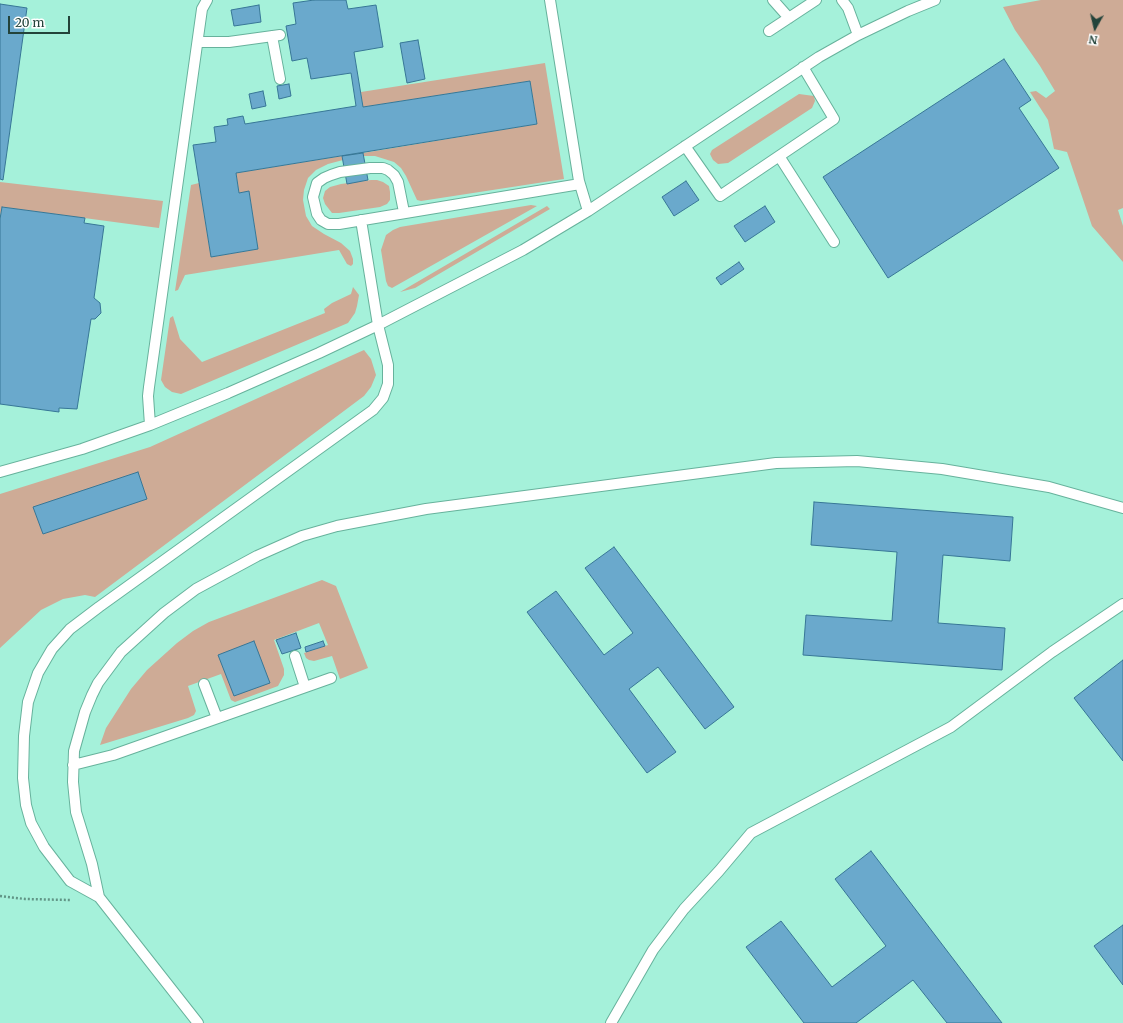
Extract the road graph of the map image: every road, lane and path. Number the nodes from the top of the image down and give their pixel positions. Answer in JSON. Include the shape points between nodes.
{"nodes":[{"id":1,"x":207,"y":0,"type":"edge"},
{"id":2,"x":550,"y":0,"type":"edge"},
{"id":3,"x":773,"y":0,"type":"edge"},
{"id":4,"x":816,"y":0,"type":"edge"},
{"id":5,"x":842,"y":0,"type":"edge"},
{"id":6,"x":935,"y":0,"type":"edge"},
{"id":7,"x":789,"y":18,"type":"junction"},
{"id":8,"x":769,"y":31,"type":"dead end"},
{"id":9,"x":858,"y":35,"type":"junction"},
{"id":10,"x":198,"y":42,"type":"junction"},
{"id":11,"x":803,"y":68,"type":"junction"},
{"id":12,"x":280,"y":79,"type":"dead end"},
{"id":13,"x":686,"y":146,"type":"junction"},
{"id":14,"x":779,"y":156,"type":"junction"},
{"id":15,"x":580,"y":184,"type":"junction"},
{"id":16,"x":588,"y":211,"type":"junction"},
{"id":17,"x":404,"y":212,"type":"junction"},
{"id":18,"x":361,"y":220,"type":"junction"},
{"id":19,"x":834,"y":242,"type":"dead end"},
{"id":20,"x":378,"y":325,"type":"junction"},
{"id":21,"x":150,"y":424,"type":"junction"},
{"id":22,"x":0,"y":472,"type":"edge"},
{"id":23,"x":1123,"y":508,"type":"edge"},
{"id":24,"x":1123,"y":604,"type":"edge"},
{"id":25,"x":295,"y":656,"type":"dead end"},
{"id":26,"x":331,"y":678,"type":"dead end"},
{"id":27,"x":204,"y":684,"type":"dead end"},
{"id":28,"x":305,"y":687,"type":"junction"},
{"id":29,"x":217,"y":718,"type":"junction"},
{"id":30,"x":73,"y":765,"type":"junction"},
{"id":31,"x":0,"y":896,"type":"edge"},
{"id":32,"x":99,"y":897,"type":"junction"},
{"id":33,"x":198,"y":1023,"type":"edge"},
{"id":34,"x":611,"y":1023,"type":"edge"}],
"edges":[{"from":1,"to":10,"type":"lane","via":[[202,9]]},
{"from":2,"to":15,"type":"lane"},
{"from":3,"to":7,"type":"lane"},
{"from":4,"to":7,"type":"lane"},
{"from":5,"to":9,"type":"lane","via":[[848,8]]},
{"from":6,"to":9,"type":"lane"},
{"from":7,"to":8,"type":"lane"},
{"from":9,"to":11,"type":"lane","via":[[819,56]]},
{"from":10,"to":12,"type":"lane","via":[[229,42],[276,35]]},
{"from":10,"to":21,"type":"lane","via":[[149,387]]},
{"from":11,"to":13,"type":"lane"},
{"from":11,"to":14,"type":"lane","via":[[834,119]]},
{"from":13,"to":14,"type":"lane","via":[[720,196]]},
{"from":13,"to":16,"type":"lane"},
{"from":14,"to":19,"type":"lane"},
{"from":15,"to":16,"type":"lane"},
{"from":15,"to":17,"type":"lane"},
{"from":16,"to":20,"type":"lane","via":[[522,250]]},
{"from":17,"to":18,"type":"lane"},
{"from":17,"to":18,"type":"lane","via":[[398,182],[394,175],[383,168],[340,172],[317,183],[313,197],[314,208],[321,220],[328,224],[339,224]]},
{"from":18,"to":20,"type":"lane"},
{"from":20,"to":21,"type":"lane","via":[[235,390]]},
{"from":20,"to":32,"type":"lane","via":[[388,365],[388,384],[383,398],[373,410],[70,629],[52,649],[38,673],[28,702],[24,736],[23,778],[26,805],[31,823],[44,847],[70,881]]},
{"from":21,"to":22,"type":"lane","via":[[82,449]]},
{"from":23,"to":30,"type":"lane","via":[[1049,487],[1012,480],[942,469],[857,461],[776,463],[426,509],[337,526],[302,536],[257,556],[196,589],[164,613],[122,652],[98,683],[74,751]]},
{"from":24,"to":34,"type":"lane","via":[[1052,652],[951,727],[751,833],[684,909],[653,950]]},
{"from":25,"to":28,"type":"lane"},
{"from":26,"to":28,"type":"lane"},
{"from":27,"to":29,"type":"lane"},
{"from":28,"to":29,"type":"lane"},
{"from":29,"to":30,"type":"lane","via":[[101,759]]},
{"from":30,"to":32,"type":"lane","via":[[72,782],[76,812]]},
{"from":31,"to":32,"type":"path","via":[[68,900]]},
{"from":32,"to":33,"type":"lane"}]}
